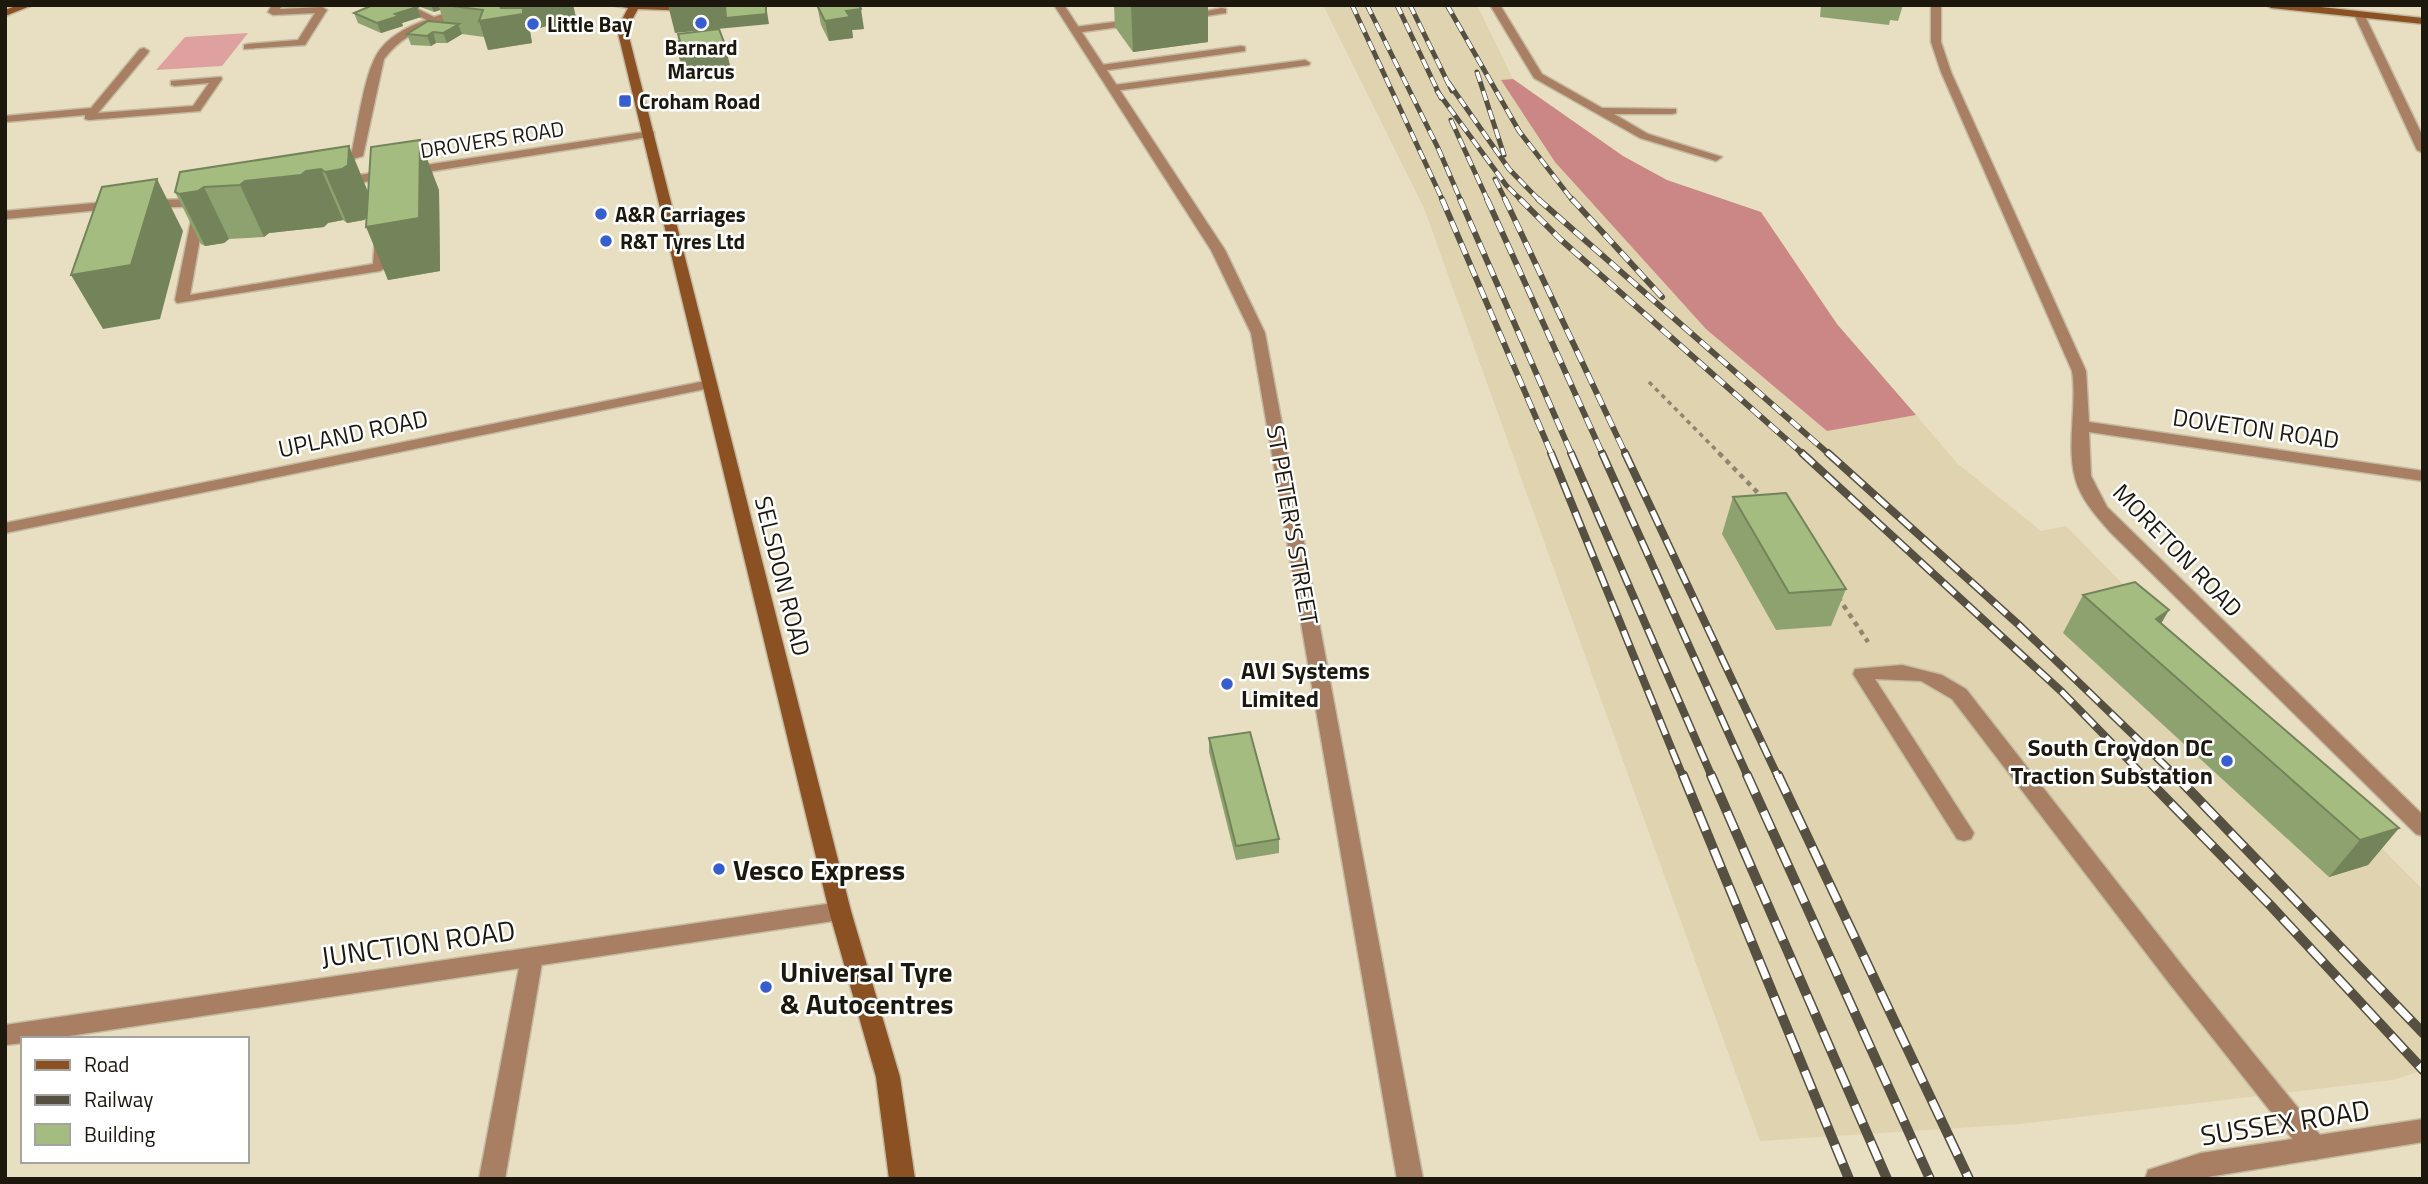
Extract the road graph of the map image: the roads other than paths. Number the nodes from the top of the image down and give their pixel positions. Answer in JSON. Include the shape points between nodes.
{"nodes":[{"id":1,"x":28,"y":5,"type":"edge"},
{"id":2,"x":277,"y":5,"type":"edge"},
{"id":3,"x":401,"y":5,"type":"edge"},
{"id":4,"x":483,"y":5,"type":"edge"},
{"id":5,"x":615,"y":5,"type":"edge"},
{"id":6,"x":1059,"y":5,"type":"edge"},
{"id":7,"x":1495,"y":5,"type":"edge"},
{"id":8,"x":1936,"y":5,"type":"edge"},
{"id":9,"x":2271,"y":5,"type":"edge"},
{"id":10,"x":635,"y":6,"type":"edge"},
{"id":11,"x":701,"y":7,"type":"dead end"},
{"id":12,"x":1222,"y":12,"type":"dead end"},
{"id":13,"x":5,"y":13,"type":"edge"},
{"id":14,"x":2359,"y":14,"type":"junction"},
{"id":15,"x":1168,"y":18,"type":"dead end"},
{"id":16,"x":1155,"y":20,"type":"dead end"},
{"id":17,"x":437,"y":21,"type":"junction"},
{"id":18,"x":2423,"y":21,"type":"edge"},
{"id":19,"x":1075,"y":30,"type":"junction"},
{"id":20,"x":248,"y":47,"type":"dead end"},
{"id":21,"x":1241,"y":49,"type":"dead end"},
{"id":22,"x":144,"y":51,"type":"dead end"},
{"id":23,"x":1306,"y":63,"type":"dead end"},
{"id":24,"x":1101,"y":68,"type":"junction"},
{"id":25,"x":175,"y":83,"type":"dead end"},
{"id":26,"x":1114,"y":88,"type":"junction"},
{"id":27,"x":94,"y":111,"type":"junction"},
{"id":28,"x":1600,"y":111,"type":"junction"},
{"id":29,"x":1672,"y":111,"type":"dead end"},
{"id":30,"x":5,"y":118,"type":"edge"},
{"id":31,"x":650,"y":134,"type":"junction"},
{"id":32,"x":2423,"y":150,"type":"edge"},
{"id":33,"x":357,"y":156,"type":"dead end"},
{"id":34,"x":1716,"y":157,"type":"dead end"},
{"id":35,"x":330,"y":183,"type":"edge"},
{"id":36,"x":222,"y":201,"type":"edge"},
{"id":37,"x":201,"y":203,"type":"junction"},
{"id":38,"x":5,"y":215,"type":"edge"},
{"id":39,"x":382,"y":227,"type":"edge"},
{"id":40,"x":710,"y":384,"type":"junction"},
{"id":41,"x":2082,"y":426,"type":"junction"},
{"id":42,"x":2423,"y":476,"type":"edge"},
{"id":43,"x":5,"y":528,"type":"edge"},
{"id":44,"x":2423,"y":828,"type":"edge"},
{"id":45,"x":1964,"y":833,"type":"dead end"},
{"id":46,"x":840,"y":911,"type":"junction"},
{"id":47,"x":532,"y":957,"type":"junction"},
{"id":48,"x":5,"y":1035,"type":"edge"},
{"id":49,"x":2423,"y":1130,"type":"edge"},
{"id":50,"x":2315,"y":1148,"type":"junction"},
{"id":51,"x":492,"y":1179,"type":"edge"},
{"id":52,"x":902,"y":1179,"type":"edge"},
{"id":53,"x":1409,"y":1179,"type":"edge"},
{"id":54,"x":2157,"y":1179,"type":"edge"}],
"edges":[{"from":1,"to":13,"type":"main road"},
{"from":2,"to":20,"type":"street","via":[[272,12],[322,10],[301,43]]},
{"from":3,"to":17,"type":"street"},
{"from":4,"to":17,"type":"street"},
{"from":5,"to":10,"type":"main road"},
{"from":6,"to":19,"type":"street","name":"ST PETER'S STREET"},
{"from":7,"to":28,"type":"street","via":[[1538,76]]},
{"from":8,"to":41,"type":"street","name":"MORETON ROAD","via":[[1936,42],[1946,72],[2074,357],[2084,390]]},
{"from":9,"to":14,"type":"main road"},
{"from":10,"to":11,"type":"main road"},
{"from":10,"to":31,"type":"main road","name":"SELSDON ROAD","via":[[622,29]]},
{"from":12,"to":15,"type":"street"},
{"from":14,"to":18,"type":"main road"},
{"from":14,"to":32,"type":"street"},
{"from":16,"to":19,"type":"street"},
{"from":17,"to":33,"type":"street","via":[[412,31],[379,59]]},
{"from":19,"to":24,"type":"street","name":"ST PETER'S STREET"},
{"from":21,"to":24,"type":"street"},
{"from":22,"to":27,"type":"street"},
{"from":23,"to":26,"type":"street"},
{"from":24,"to":26,"type":"street","name":"ST PETER'S STREET"},
{"from":25,"to":27,"type":"street","via":[[217,79],[195,109],[89,117]]},
{"from":26,"to":53,"type":"street","name":"ST PETER'S STREET","via":[[1218,250],[1258,333]]},
{"from":27,"to":30,"type":"street"},
{"from":28,"to":29,"type":"street"},
{"from":28,"to":34,"type":"street","via":[[1644,136]]},
{"from":31,"to":35,"type":"street","name":"DROVERS ROAD","via":[[384,181]]},
{"from":31,"to":40,"type":"main road","name":"SELSDON ROAD"},
{"from":36,"to":37,"type":"street"},
{"from":37,"to":38,"type":"street","via":[[101,205]]},
{"from":37,"to":39,"type":"street","via":[[182,300],[380,267]]},
{"from":40,"to":43,"type":"street","name":"UPLAND ROAD"},
{"from":40,"to":46,"type":"main road","name":"SELSDON ROAD"},
{"from":41,"to":42,"type":"street","name":"DOVETON ROAD"},
{"from":41,"to":44,"type":"street","name":"MORETON ROAD","via":[[2083,478],[2116,528]]},
{"from":45,"to":50,"type":"street","via":[[1862,674],[1908,671],[1931,676],[1974,709]]},
{"from":46,"to":47,"type":"street","name":"JUNCTION ROAD"},
{"from":46,"to":52,"type":"main road","name":"SELSDON ROAD","via":[[888,1077]]},
{"from":47,"to":48,"type":"street","name":"JUNCTION ROAD"},
{"from":47,"to":51,"type":"street"},
{"from":49,"to":50,"type":"street","name":"SUSSEX ROAD"},
{"from":50,"to":54,"type":"street","name":"SUSSEX ROAD","via":[[2201,1165]]}]}
